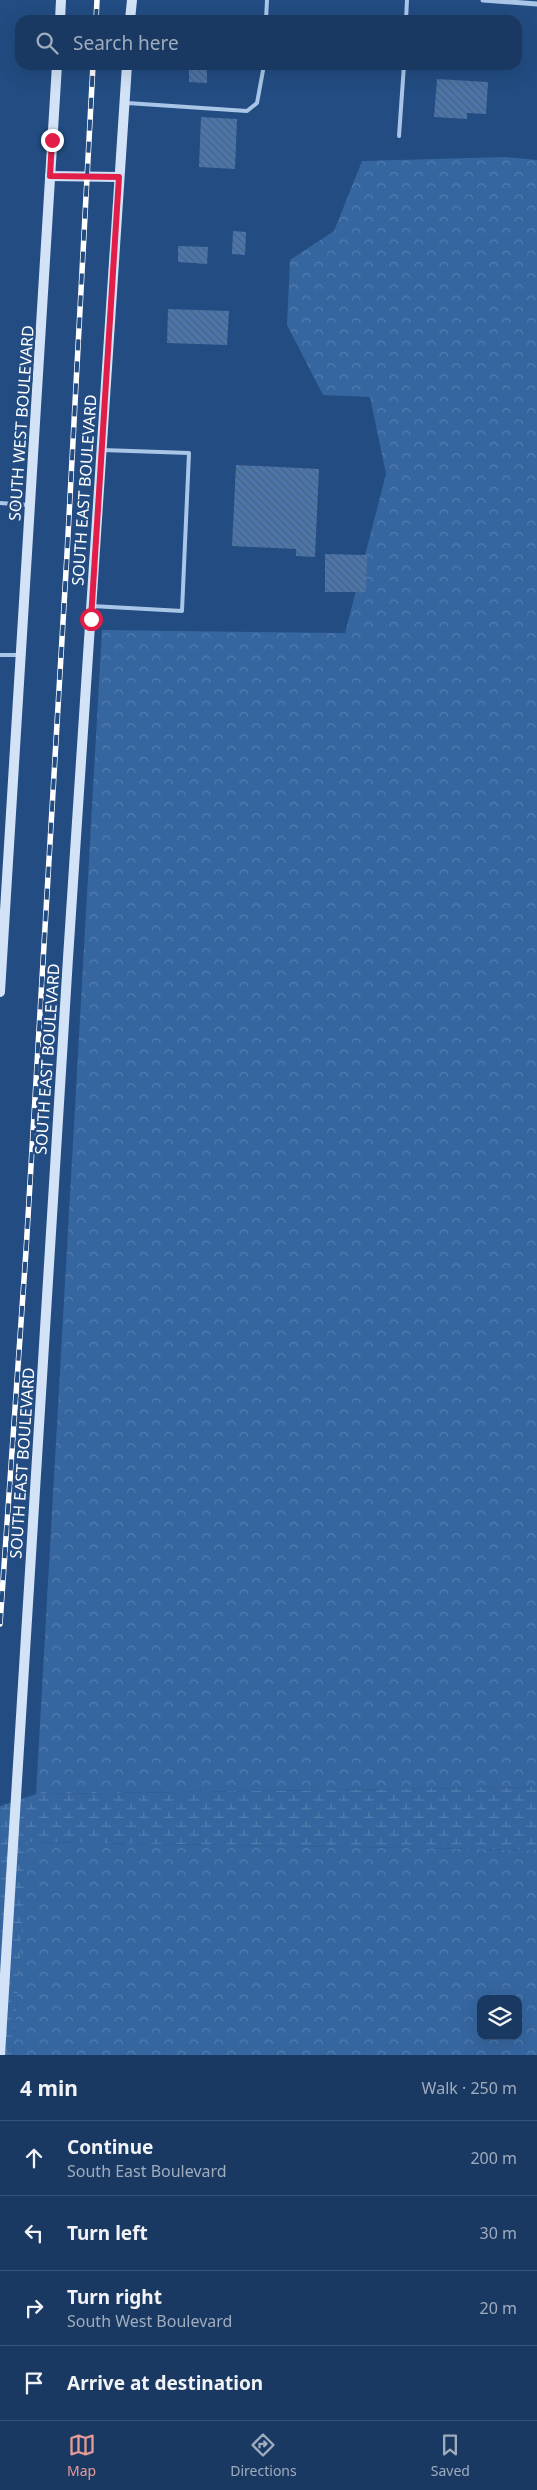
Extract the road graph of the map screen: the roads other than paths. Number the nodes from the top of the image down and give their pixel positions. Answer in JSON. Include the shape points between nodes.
{"nodes":[{"id":1,"x":61,"y":0,"type":"edge"},
{"id":2,"x":132,"y":0,"type":"edge"},
{"id":3,"x":267,"y":0,"type":"edge"},
{"id":4,"x":408,"y":0,"type":"edge"},
{"id":5,"x":483,"y":0,"type":"edge"},
{"id":6,"x":537,"y":4,"type":"edge"},
{"id":7,"x":60,"y":15,"type":"edge"},
{"id":8,"x":130,"y":15,"type":"edge"},
{"id":9,"x":266,"y":15,"type":"edge"},
{"id":10,"x":406,"y":15,"type":"edge"},
{"id":11,"x":57,"y":70,"type":"edge"},
{"id":12,"x":127,"y":70,"type":"edge"},
{"id":13,"x":263,"y":70,"type":"edge"},
{"id":14,"x":404,"y":70,"type":"edge"},
{"id":15,"x":124,"y":102,"type":"junction"},
{"id":16,"x":399,"y":136,"type":"dead end"},
{"id":17,"x":50,"y":176,"type":"junction"},
{"id":18,"x":119,"y":177,"type":"junction"},
{"id":19,"x":102,"y":450,"type":"junction"},
{"id":20,"x":0,"y":503,"type":"edge"},
{"id":21,"x":30,"y":505,"type":"junction"},
{"id":22,"x":92,"y":606,"type":"junction"},
{"id":23,"x":0,"y":655,"type":"edge"},
{"id":24,"x":21,"y":655,"type":"junction"},
{"id":25,"x":0,"y":992,"type":"edge"},
{"id":26,"x":0,"y":2055,"type":"edge"}],
"edges":[{"from":1,"to":7,"type":"main road"},
{"from":2,"to":8,"type":"main road"},
{"from":3,"to":9,"type":"lane"},
{"from":4,"to":10,"type":"lane"},
{"from":5,"to":6,"type":"street"},
{"from":11,"to":17,"type":"main road","name":"SOUTH WEST BOULEVARD"},
{"from":12,"to":15,"type":"main road","name":"SOUTH EAST BOULEVARD"},
{"from":13,"to":15,"type":"lane","via":[[257,103],[247,111]]},
{"from":14,"to":16,"type":"lane"},
{"from":15,"to":18,"type":"main road","name":"SOUTH EAST BOULEVARD"},
{"from":17,"to":18,"type":"main road"},
{"from":17,"to":21,"type":"main road","name":"SOUTH WEST BOULEVARD"},
{"from":18,"to":19,"type":"main road","name":"SOUTH EAST BOULEVARD"},
{"from":19,"to":22,"type":"main road","name":"SOUTH EAST BOULEVARD"},
{"from":19,"to":22,"type":"lane","via":[[189,454],[182,611]]},
{"from":20,"to":21,"type":"lane"},
{"from":21,"to":24,"type":"main road","name":"SOUTH WEST BOULEVARD"},
{"from":22,"to":26,"type":"main road","name":"SOUTH EAST BOULEVARD"},
{"from":23,"to":24,"type":"lane"},
{"from":24,"to":25,"type":"main road","name":"SOUTH WEST BOULEVARD"}]}
